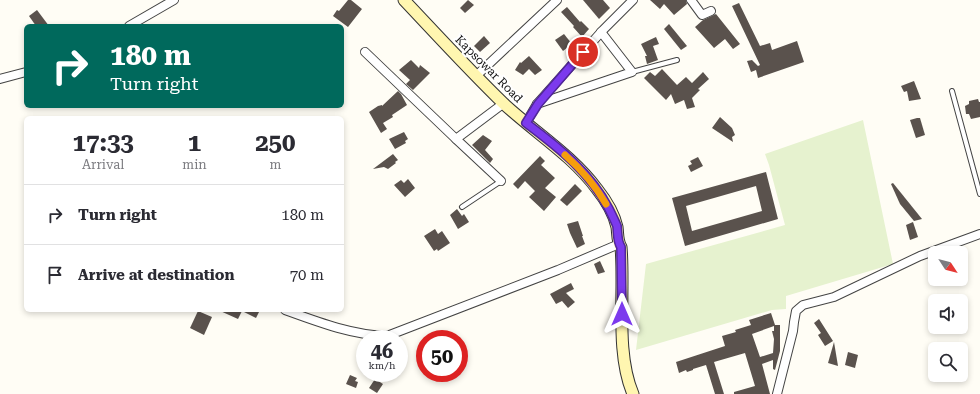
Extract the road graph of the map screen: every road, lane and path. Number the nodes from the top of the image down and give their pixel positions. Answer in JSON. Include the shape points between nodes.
{"nodes":[{"id":1,"x":174,"y":0,"type":"edge"},
{"id":2,"x":557,"y":0,"type":"edge"},
{"id":3,"x":633,"y":0,"type":"edge"},
{"id":4,"x":691,"y":0,"type":"edge"},
{"id":5,"x":407,"y":1,"type":"edge"},
{"id":6,"x":711,"y":11,"type":"dead end"},
{"id":7,"x":132,"y":24,"type":"edge"},
{"id":8,"x":601,"y":32,"type":"junction"},
{"id":9,"x":365,"y":52,"type":"dead end"},
{"id":10,"x":677,"y":60,"type":"dead end"},
{"id":11,"x":632,"y":72,"type":"junction"},
{"id":12,"x":24,"y":73,"type":"edge"},
{"id":13,"x":476,"y":76,"type":"junction"},
{"id":14,"x":0,"y":79,"type":"edge"},
{"id":15,"x":952,"y":91,"type":"dead end"},
{"id":16,"x":504,"y":103,"type":"junction"},
{"id":17,"x":538,"y":104,"type":"junction"},
{"id":18,"x":526,"y":123,"type":"junction"},
{"id":19,"x":456,"y":139,"type":"junction"},
{"id":20,"x":501,"y":181,"type":"joint"},
{"id":21,"x":980,"y":194,"type":"edge"},
{"id":22,"x":462,"y":207,"type":"dead end"},
{"id":23,"x":980,"y":234,"type":"edge"},
{"id":24,"x":619,"y":244,"type":"junction"},
{"id":25,"x":291,"y":312,"type":"edge"},
{"id":26,"x":633,"y":394,"type":"edge"},
{"id":27,"x":777,"y":394,"type":"edge"}],
"edges":[{"from":1,"to":7,"type":"street"},
{"from":2,"to":13,"type":"street"},
{"from":3,"to":8,"type":"street"},
{"from":4,"to":6,"type":"street","via":[[702,15]]},
{"from":5,"to":13,"type":"main road","name":"Kapsowar Road"},
{"from":8,"to":11,"type":"street"},
{"from":8,"to":17,"type":"street"},
{"from":9,"to":19,"type":"street"},
{"from":10,"to":11,"type":"lane"},
{"from":11,"to":17,"type":"street"},
{"from":12,"to":14,"type":"street"},
{"from":13,"to":16,"type":"main road","name":"Kapsowar Road"},
{"from":15,"to":21,"type":"lane"},
{"from":16,"to":18,"type":"main road","name":"Kapsowar Road"},
{"from":16,"to":19,"type":"street"},
{"from":17,"to":18,"type":"street"},
{"from":18,"to":24,"type":"main road","name":"Kapsowar Road","via":[[582,170],[598,190],[617,226]]},
{"from":19,"to":20,"type":"street"},
{"from":20,"to":22,"type":"lane"},
{"from":23,"to":27,"type":"street","via":[[920,256],[834,297],[803,305],[796,312]]},
{"from":24,"to":25,"type":"street","via":[[387,336],[369,335]]},
{"from":24,"to":26,"type":"main road","name":"Kapsowar Road","via":[[622,260],[625,362]]}]}
